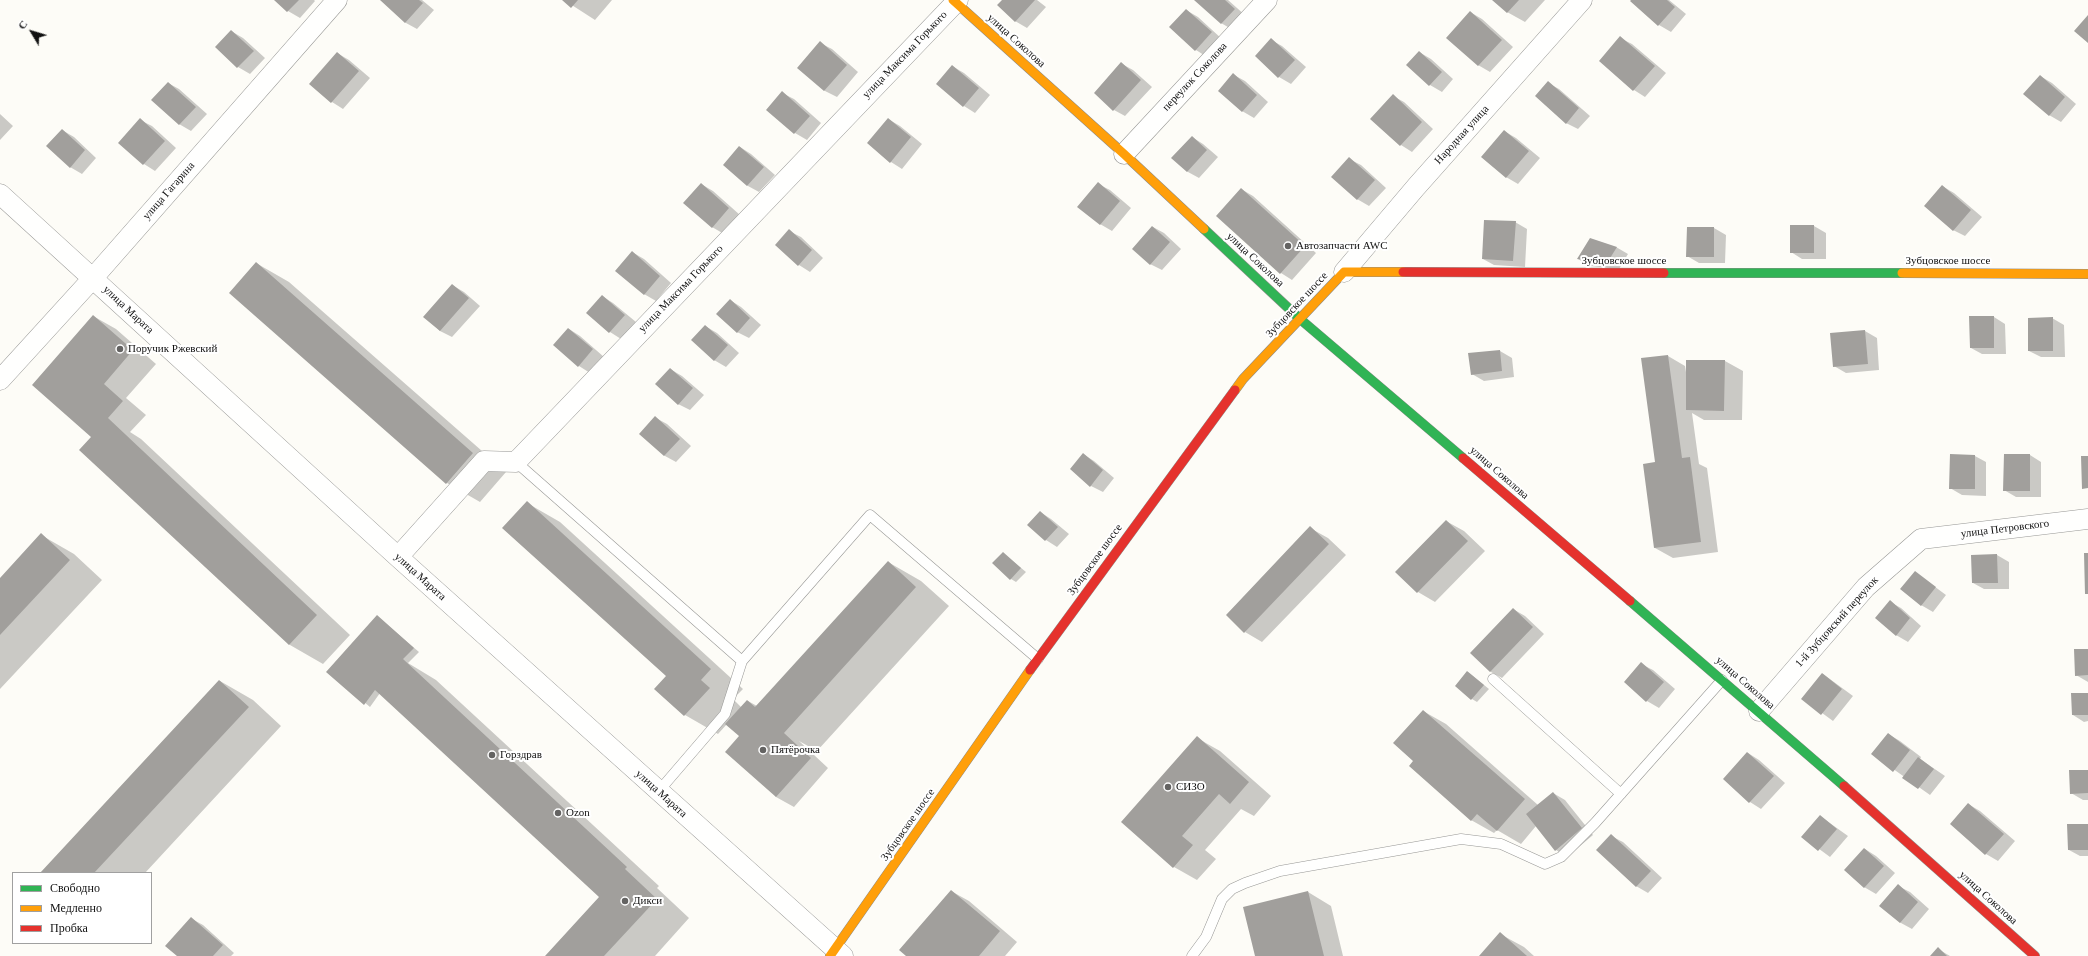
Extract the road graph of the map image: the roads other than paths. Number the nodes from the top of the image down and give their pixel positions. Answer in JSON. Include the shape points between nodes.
{"nodes":[{"id":1,"x":337,"y":0,"type":"edge"},
{"id":2,"x":1267,"y":0,"type":"edge"},
{"id":3,"x":1582,"y":0,"type":"edge"},
{"id":4,"x":956,"y":1,"type":"edge"},
{"id":5,"x":1124,"y":154,"type":"junction"},
{"id":6,"x":0,"y":194,"type":"edge"},
{"id":7,"x":1344,"y":272,"type":"junction"},
{"id":8,"x":2088,"y":274,"type":"edge"},
{"id":9,"x":93,"y":278,"type":"junction"},
{"id":10,"x":1300,"y":319,"type":"junction"},
{"id":11,"x":0,"y":380,"type":"edge"},
{"id":12,"x":516,"y":462,"type":"junction"},
{"id":13,"x":2088,"y":519,"type":"edge"},
{"id":14,"x":1921,"y":539,"type":"joint"},
{"id":15,"x":398,"y":558,"type":"junction"},
{"id":16,"x":1038,"y":659,"type":"junction"},
{"id":17,"x":742,"y":661,"type":"junction"},
{"id":18,"x":1493,"y":678,"type":"dead end"},
{"id":19,"x":1722,"y":680,"type":"junction"},
{"id":20,"x":1758,"y":711,"type":"junction"},
{"id":21,"x":658,"y":792,"type":"junction"},
{"id":22,"x":1621,"y":794,"type":"junction"},
{"id":23,"x":836,"y":954,"type":"edge"},
{"id":24,"x":1192,"y":956,"type":"edge"},
{"id":25,"x":2035,"y":956,"type":"edge"}],
"edges":[{"from":1,"to":9,"type":"street","name":"улица Гагарина"},
{"from":2,"to":5,"type":"street","name":"переулок Соколова"},
{"from":3,"to":7,"type":"street","name":"Народная улица"},
{"from":4,"to":5,"type":"main road","name":"улица Соколова"},
{"from":4,"to":12,"type":"street","name":"улица Максима Горького"},
{"from":5,"to":10,"type":"main road","name":"улица Соколова"},
{"from":6,"to":9,"type":"street","name":"улица Марата"},
{"from":7,"to":8,"type":"main road","name":"Зубцовское шоссе"},
{"from":7,"to":10,"type":"main road","name":"Зубцовское шоссе"},
{"from":9,"to":11,"type":"street","name":"улица Гагарина"},
{"from":9,"to":15,"type":"street","name":"улица Марата"},
{"from":10,"to":16,"type":"main road","name":"Зубцовское шоссе","via":[[1243,379]]},
{"from":10,"to":19,"type":"main road","name":"улица Соколова"},
{"from":12,"to":15,"type":"street","via":[[484,461]]},
{"from":12,"to":17,"type":"lane"},
{"from":13,"to":14,"type":"street","name":"улица Петровского"},
{"from":14,"to":20,"type":"street","name":"1-й Зубцовский переулок","via":[[1866,587]]},
{"from":15,"to":21,"type":"street","name":"улица Марата"},
{"from":16,"to":17,"type":"lane","via":[[870,515]]},
{"from":16,"to":23,"type":"main road","name":"Зубцовское шоссе"},
{"from":17,"to":21,"type":"lane","via":[[725,714]]},
{"from":18,"to":22,"type":"lane"},
{"from":19,"to":20,"type":"main road","name":"улица Соколова"},
{"from":19,"to":22,"type":"lane"},
{"from":20,"to":25,"type":"main road","name":"улица Соколова"},
{"from":21,"to":23,"type":"street","name":"улица Марата"},
{"from":22,"to":24,"type":"lane","via":[[1561,856],[1545,864],[1501,844],[1461,839],[1280,871],[1245,883],[1232,889],[1222,899],[1206,937]]}]}
